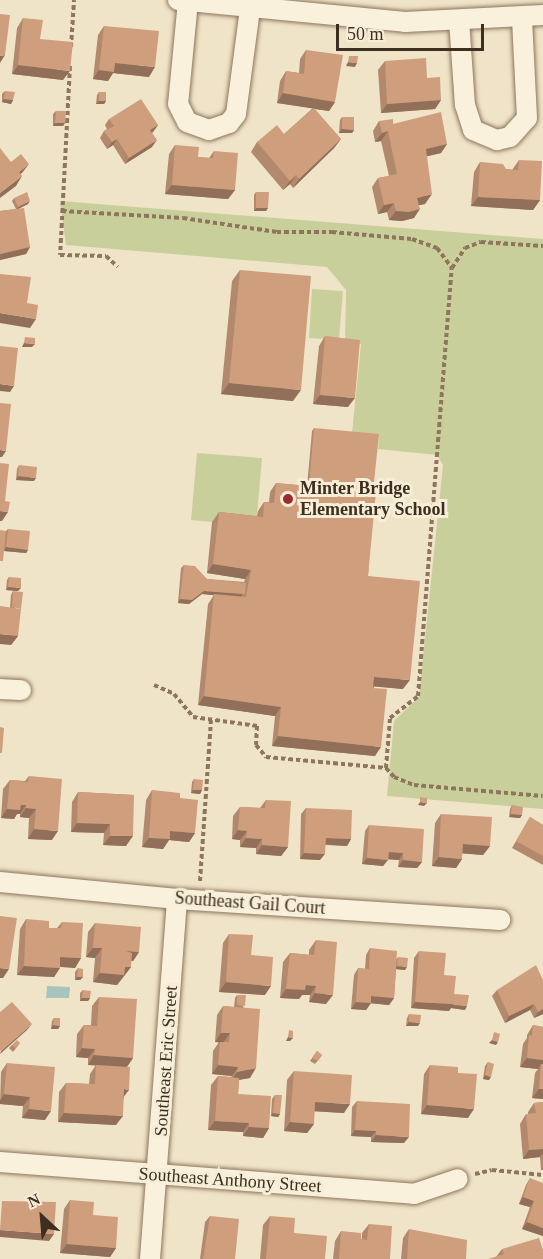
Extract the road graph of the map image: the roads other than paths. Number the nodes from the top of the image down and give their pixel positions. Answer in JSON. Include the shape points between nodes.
{"nodes":[{"id":1,"x":183,"y":1,"type":"edge"},
{"id":2,"x":250,"y":9,"type":"junction"},
{"id":3,"x":338,"y":9,"type":"edge"},
{"id":4,"x":543,"y":15,"type":"edge"},
{"id":5,"x":522,"y":18,"type":"junction"},
{"id":6,"x":459,"y":20,"type":"junction"},
{"id":7,"x":0,"y":688,"type":"edge"},
{"id":8,"x":21,"y":690,"type":"dead end"},
{"id":9,"x":0,"y":882,"type":"edge"},
{"id":10,"x":177,"y":899,"type":"junction"},
{"id":11,"x":500,"y":920,"type":"dead end"},
{"id":12,"x":0,"y":1162,"type":"edge"},
{"id":13,"x":158,"y":1174,"type":"junction"},
{"id":14,"x":458,"y":1179,"type":"road end"},
{"id":15,"x":150,"y":1259,"type":"edge"}],
"edges":[{"from":1,"to":2,"type":"street"},
{"from":1,"to":2,"type":"street","via":[[178,104],[187,122],[209,130],[229,123],[236,114]]},
{"from":2,"to":3,"type":"street"},
{"from":3,"to":6,"type":"street"},
{"from":4,"to":5,"type":"street"},
{"from":5,"to":6,"type":"street"},
{"from":5,"to":6,"type":"street","via":[[527,118],[510,137],[497,140],[473,130],[465,105]]},
{"from":7,"to":8,"type":"street"},
{"from":9,"to":10,"type":"street","name":"Southeast Gail Court"},
{"from":10,"to":11,"type":"street","name":"Southeast Gail Court"},
{"from":10,"to":13,"type":"street","name":"Southeast Eric Street"},
{"from":12,"to":13,"type":"street","name":"Southeast Anthony Street"},
{"from":13,"to":14,"type":"street","name":"Southeast Anthony Street","via":[[414,1194]]},
{"from":13,"to":15,"type":"street","name":"Southeast Eric Street"}]}
